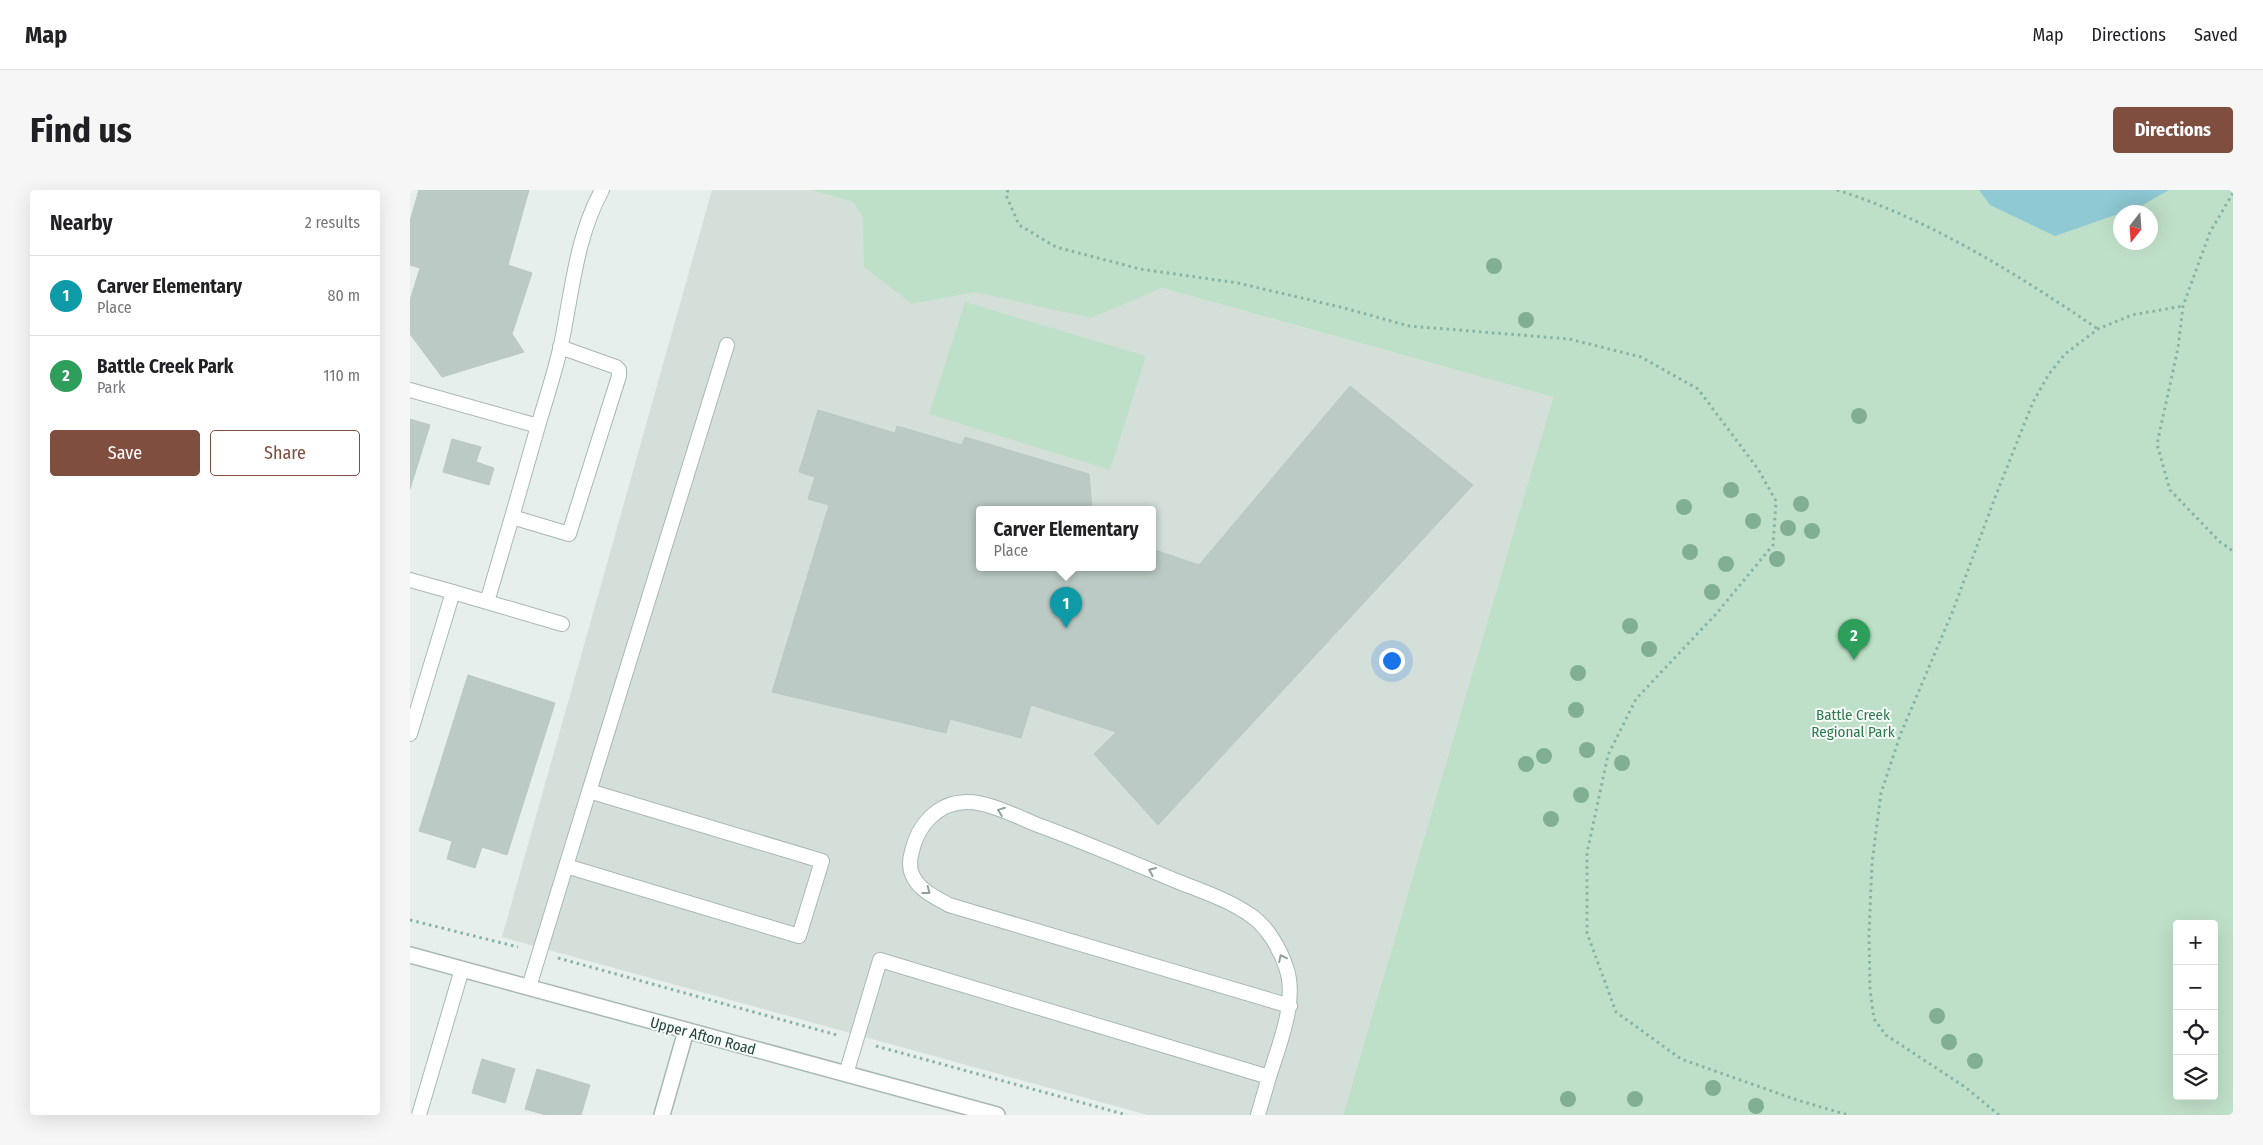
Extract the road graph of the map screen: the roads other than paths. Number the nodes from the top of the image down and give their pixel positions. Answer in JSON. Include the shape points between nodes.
{"nodes":[{"id":1,"x":602,"y":190,"type":"edge"},
{"id":2,"x":727,"y":345,"type":"dead end"},
{"id":3,"x":560,"y":347,"type":"junction"},
{"id":4,"x":410,"y":390,"type":"edge"},
{"id":5,"x":538,"y":426,"type":"junction"},
{"id":6,"x":512,"y":516,"type":"junction"},
{"id":7,"x":410,"y":580,"type":"edge"},
{"id":8,"x":453,"y":592,"type":"junction"},
{"id":9,"x":487,"y":602,"type":"junction"},
{"id":10,"x":562,"y":624,"type":"dead end"},
{"id":11,"x":410,"y":734,"type":"edge"},
{"id":12,"x":589,"y":791,"type":"junction"},
{"id":13,"x":566,"y":866,"type":"junction"},
{"id":14,"x":410,"y":955,"type":"edge"},
{"id":15,"x":462,"y":969,"type":"junction"},
{"id":16,"x":529,"y":987,"type":"junction"},
{"id":17,"x":1290,"y":1006,"type":"junction"},
{"id":18,"x":686,"y":1032,"type":"junction"},
{"id":19,"x":846,"y":1074,"type":"junction"},
{"id":20,"x":1269,"y":1077,"type":"junction"},
{"id":21,"x":419,"y":1115,"type":"edge"},
{"id":22,"x":662,"y":1115,"type":"edge"},
{"id":23,"x":997,"y":1115,"type":"edge"},
{"id":24,"x":1258,"y":1115,"type":"edge"}],
"edges":[{"from":1,"to":3,"type":"lane","via":[[583,234]]},
{"from":2,"to":12,"type":"lane"},
{"from":3,"to":5,"type":"lane"},
{"from":3,"to":6,"type":"lane","via":[[616,367],[619,376],[569,534]]},
{"from":4,"to":5,"type":"lane"},
{"from":5,"to":6,"type":"lane"},
{"from":6,"to":9,"type":"lane"},
{"from":7,"to":8,"type":"lane"},
{"from":8,"to":9,"type":"lane"},
{"from":8,"to":11,"type":"lane"},
{"from":9,"to":10,"type":"lane"},
{"from":12,"to":13,"type":"lane"},
{"from":12,"to":13,"type":"lane","via":[[822,861],[799,936]]},
{"from":13,"to":16,"type":"lane"},
{"from":14,"to":15,"type":"street","name":"Upper Afton Road"},
{"from":15,"to":16,"type":"street","name":"Upper Afton Road"},
{"from":15,"to":21,"type":"lane"},
{"from":16,"to":18,"type":"street","name":"Upper Afton Road"},
{"from":17,"to":17,"type":"lane","one_way":true,"via":[[1287,968],[1273,938],[1254,918],[1228,902],[994,808],[967,801],[948,805],[921,826],[910,860],[912,873],[924,889],[949,905]]},
{"from":17,"to":20,"type":"lane"},
{"from":18,"to":19,"type":"street","name":"Upper Afton Road"},
{"from":18,"to":22,"type":"street"},
{"from":19,"to":20,"type":"lane","via":[[880,960]]},
{"from":19,"to":23,"type":"street","name":"Upper Afton Road"},
{"from":20,"to":24,"type":"lane"}]}
